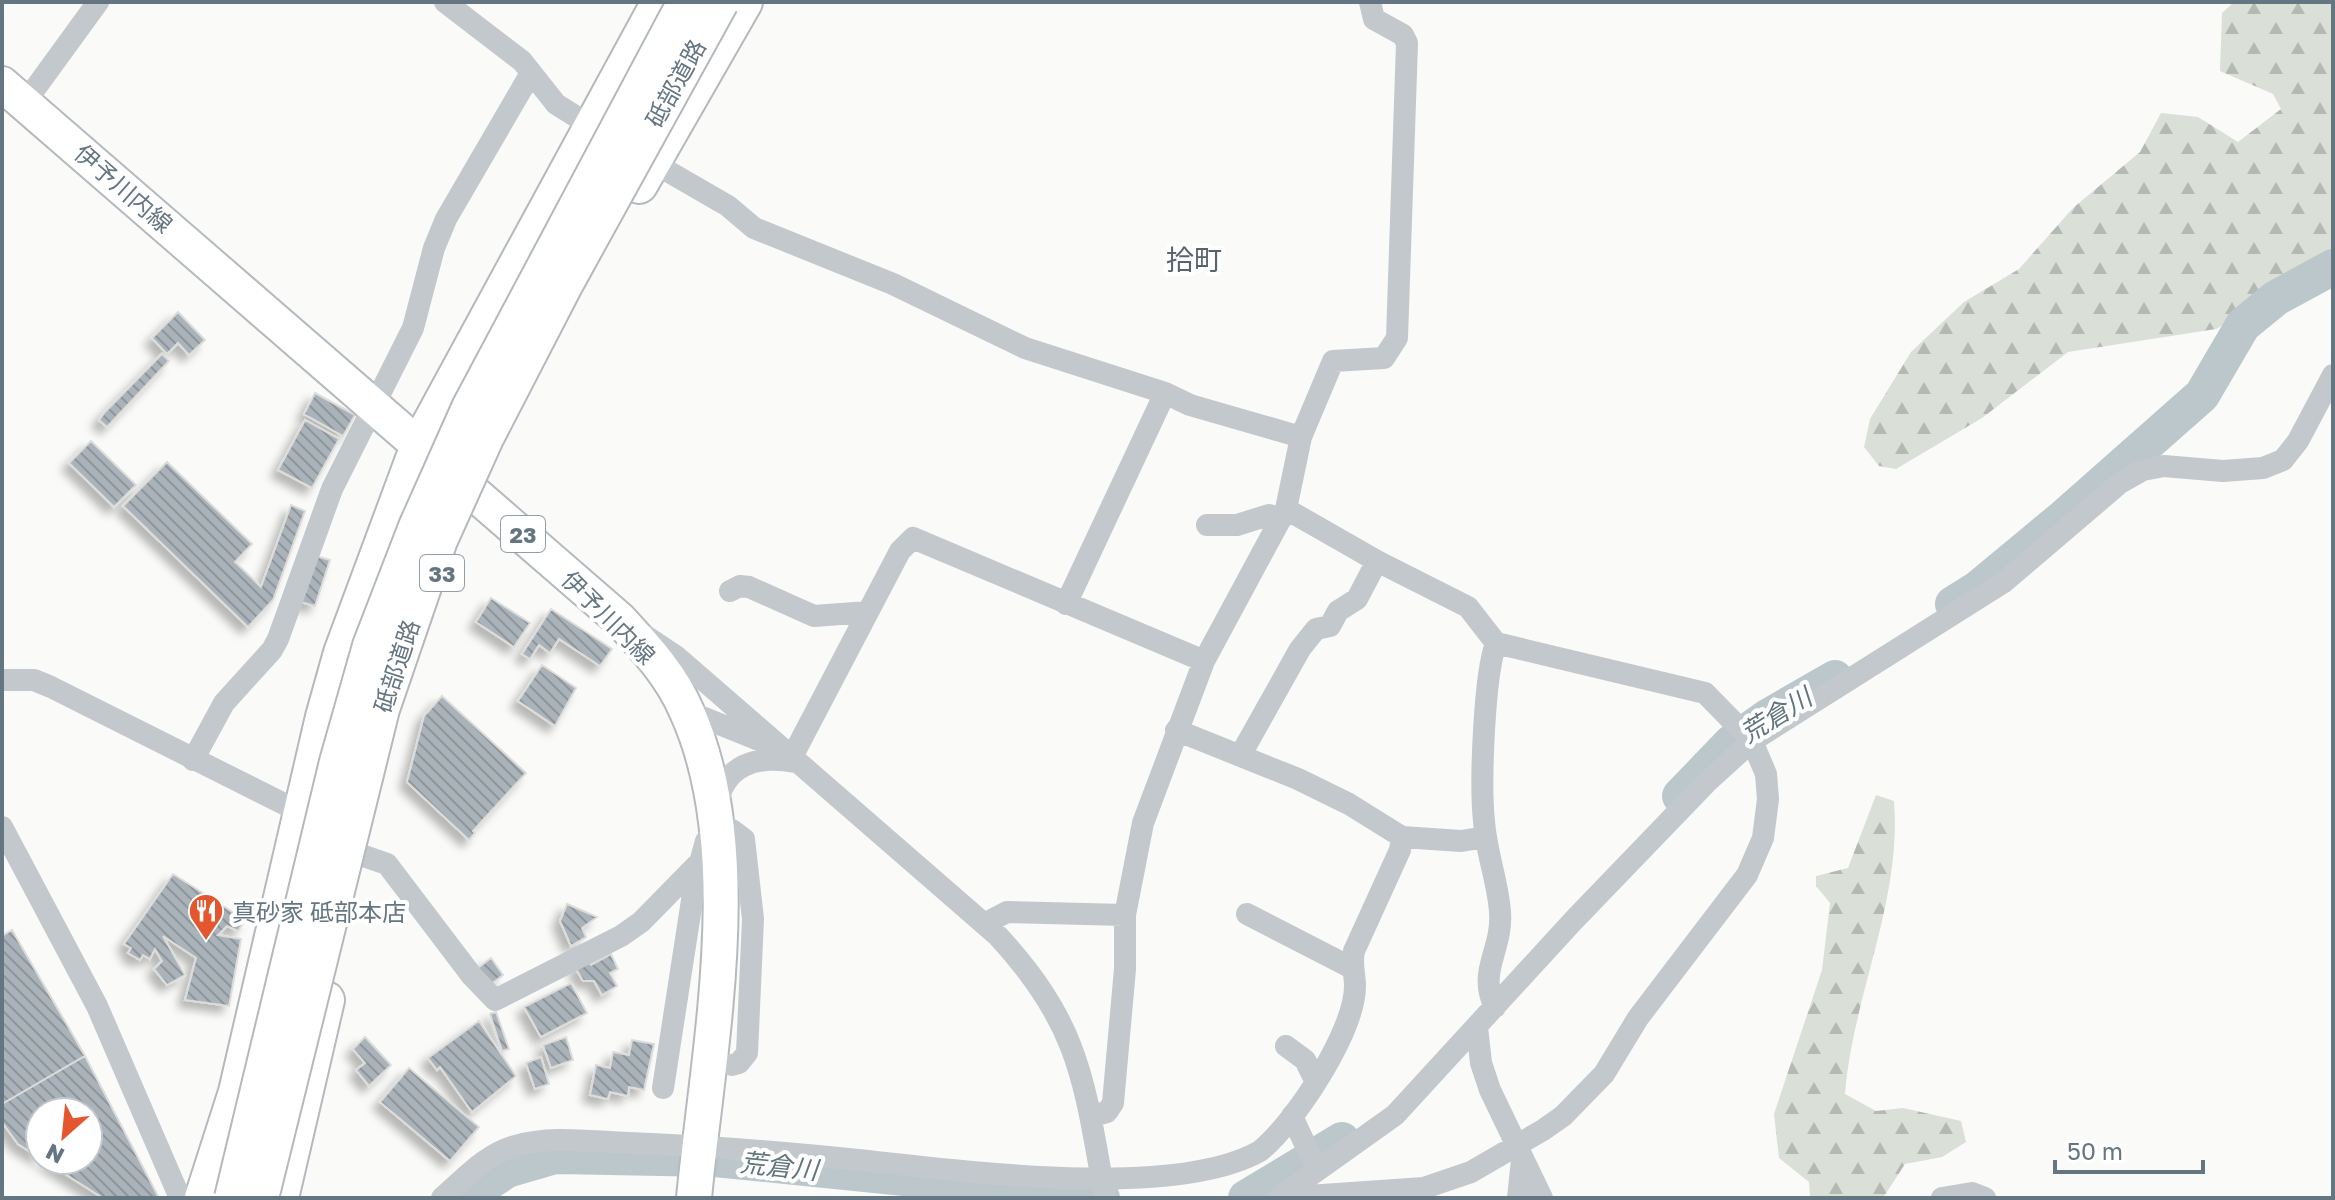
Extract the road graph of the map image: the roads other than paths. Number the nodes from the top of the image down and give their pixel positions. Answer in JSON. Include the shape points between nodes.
{"nodes":[{"id":1,"x":98,"y":2,"type":"edge"},
{"id":2,"x":445,"y":2,"type":"edge"},
{"id":3,"x":660,"y":2,"type":"edge"},
{"id":4,"x":686,"y":2,"type":"edge"},
{"id":5,"x":720,"y":2,"type":"edge"},
{"id":6,"x":744,"y":2,"type":"edge"},
{"id":7,"x":1370,"y":2,"type":"edge"},
{"id":8,"x":531,"y":73,"type":"junction"},
{"id":9,"x":14,"y":92,"type":"edge"},
{"id":10,"x":591,"y":126,"type":"junction"},
{"id":11,"x":652,"y":162,"type":"junction"},
{"id":12,"x":2333,"y":375,"type":"edge"},
{"id":13,"x":1165,"y":393,"type":"junction"},
{"id":14,"x":375,"y":406,"type":"junction"},
{"id":15,"x":1301,"y":437,"type":"junction"},
{"id":16,"x":420,"y":443,"type":"junction"},
{"id":17,"x":474,"y":492,"type":"junction"},
{"id":18,"x":1284,"y":514,"type":"junction"},
{"id":19,"x":1207,"y":525,"type":"dead end"},
{"id":20,"x":1377,"y":561,"type":"junction"},
{"id":21,"x":730,"y":591,"type":"dead end"},
{"id":22,"x":1066,"y":604,"type":"junction"},
{"id":23,"x":868,"y":612,"type":"junction"},
{"id":24,"x":619,"y":619,"type":"junction"},
{"id":25,"x":1496,"y":643,"type":"junction"},
{"id":26,"x":1204,"y":661,"type":"junction"},
{"id":27,"x":2,"y":680,"type":"edge"},
{"id":28,"x":687,"y":711,"type":"junction"},
{"id":29,"x":1176,"y":730,"type":"junction"},
{"id":30,"x":1752,"y":741,"type":"junction"},
{"id":31,"x":791,"y":756,"type":"junction"},
{"id":32,"x":1240,"y":756,"type":"junction"},
{"id":33,"x":193,"y":760,"type":"junction"},
{"id":34,"x":302,"y":813,"type":"junction"},
{"id":35,"x":718,"y":822,"type":"junction"},
{"id":36,"x":1402,"y":837,"type":"junction"},
{"id":37,"x":1486,"y":837,"type":"junction"},
{"id":38,"x":4,"y":839,"type":"edge"},
{"id":39,"x":358,"y":854,"type":"junction"},
{"id":40,"x":700,"y":861,"type":"junction"},
{"id":41,"x":1247,"y":914,"type":"dead end"},
{"id":42,"x":1125,"y":915,"type":"junction"},
{"id":43,"x":984,"y":924,"type":"junction"},
{"id":44,"x":1350,"y":967,"type":"junction"},
{"id":45,"x":1495,"y":1007,"type":"junction"},
{"id":46,"x":1477,"y":1027,"type":"junction"},
{"id":47,"x":1286,"y":1046,"type":"dead end"},
{"id":48,"x":732,"y":1065,"type":"dead end"},
{"id":49,"x":1316,"y":1082,"type":"junction"},
{"id":50,"x":663,"y":1088,"type":"dead end"},
{"id":51,"x":1092,"y":1116,"type":"junction"},
{"id":52,"x":1292,"y":1116,"type":"junction"},
{"id":53,"x":698,"y":1148,"type":"junction"},
{"id":54,"x":1519,"y":1154,"type":"junction"},
{"id":55,"x":1317,"y":1170,"type":"junction"},
{"id":56,"x":1104,"y":1191,"type":"edge"},
{"id":57,"x":180,"y":1198,"type":"edge"},
{"id":58,"x":203,"y":1198,"type":"edge"},
{"id":59,"x":233,"y":1198,"type":"edge"},
{"id":60,"x":260,"y":1198,"type":"edge"},
{"id":61,"x":280,"y":1198,"type":"edge"},
{"id":62,"x":442,"y":1198,"type":"edge"},
{"id":63,"x":694,"y":1198,"type":"edge"},
{"id":64,"x":1279,"y":1198,"type":"edge"},
{"id":65,"x":1518,"y":1198,"type":"edge"},
{"id":66,"x":1542,"y":1198,"type":"edge"},
{"id":67,"x":1942,"y":1198,"type":"edge"},
{"id":68,"x":1985,"y":1198,"type":"edge"}],
"edges":[{"from":1,"to":9,"type":"street"},
{"from":2,"to":8,"type":"street","via":[[476,22]]},
{"from":3,"to":10,"type":"highway"},
{"from":4,"to":59,"type":"highway","name":"砥部道路","number":"33","bridge":true,"via":[[470,408],[371,646]]},
{"from":5,"to":60,"type":"highway","name":"砥部道路","number":"33","bridge":true,"via":[[564,285],[439,540],[381,709]]},
{"from":6,"to":11,"type":"highway","number":"33"},
{"from":7,"to":15,"type":"street","via":[[1374,19],[1403,35],[1407,43],[1397,338],[1384,358],[1333,361]]},
{"from":8,"to":10,"type":"street","via":[[556,104]]},
{"from":8,"to":14,"type":"street","via":[[446,219],[413,328]]},
{"from":9,"to":14,"type":"main road","name":"伊予川内線","number":"23"},
{"from":10,"to":11,"type":"highway"},
{"from":10,"to":16,"type":"highway"},
{"from":11,"to":13,"type":"street","via":[[728,206],[754,228],[893,284],[1025,348]]},
{"from":11,"to":17,"type":"highway","number":"33"},
{"from":12,"to":30,"type":"street","via":[[2283,460],[2263,468],[2223,471],[2164,466],[2143,470],[2120,483],[2004,582]]},
{"from":13,"to":15,"type":"street"},
{"from":13,"to":22,"type":"street"},
{"from":14,"to":16,"type":"main road","name":"伊予川内線","number":"23"},
{"from":14,"to":33,"type":"street","via":[[319,518],[278,639],[224,703]]},
{"from":15,"to":18,"type":"street"},
{"from":16,"to":17,"type":"main road","name":"伊予川内線","number":"23"},
{"from":16,"to":34,"type":"highway","via":[[342,653]]},
{"from":17,"to":24,"type":"main road","name":"伊予川内線","number":"23"},
{"from":17,"to":39,"type":"highway","number":"33","via":[[393,713]]},
{"from":18,"to":19,"type":"street","via":[[1237,525]]},
{"from":18,"to":20,"type":"street"},
{"from":18,"to":26,"type":"street"},
{"from":20,"to":25,"type":"street","via":[[1468,607]]},
{"from":20,"to":32,"type":"street","via":[[1357,599],[1338,611],[1330,626],[1316,629],[1300,649]]},
{"from":21,"to":23,"type":"street","via":[[749,587],[814,616]]},
{"from":22,"to":23,"type":"street","via":[[913,538],[900,551]]},
{"from":22,"to":26,"type":"street"},
{"from":23,"to":31,"type":"street"},
{"from":24,"to":28,"type":"main road","name":"伊予川内線","number":"23","via":[[649,652]]},
{"from":24,"to":31,"type":"street","via":[[677,657]]},
{"from":25,"to":30,"type":"street","via":[[1705,693]]},
{"from":25,"to":37,"type":"street","via":[[1483,769]]},
{"from":26,"to":29,"type":"street"},
{"from":27,"to":33,"type":"street","via":[[34,680],[51,687]]},
{"from":28,"to":31,"type":"street"},
{"from":28,"to":35,"type":"main road","name":"伊予川内線","number":"23"},
{"from":29,"to":32,"type":"street"},
{"from":29,"to":42,"type":"street","via":[[1143,823]]},
{"from":30,"to":45,"type":"street"},
{"from":30,"to":54,"type":"street","via":[[1766,774],[1768,799],[1763,838],[1747,875],[1638,1018],[1604,1074]]},
{"from":31,"to":35,"type":"street","via":[[743,765],[721,790]]},
{"from":31,"to":43,"type":"street"},
{"from":32,"to":36,"type":"street","via":[[1349,804]]},
{"from":33,"to":34,"type":"street"},
{"from":34,"to":58,"type":"highway","via":[[237,1092]]},
{"from":35,"to":40,"type":"street"},
{"from":35,"to":48,"type":"street","via":[[744,839],[750,865],[747,1053]]},
{"from":35,"to":53,"type":"main road","name":"伊予川内線","number":"23","via":[[722,906]]},
{"from":36,"to":37,"type":"street"},
{"from":36,"to":44,"type":"street"},
{"from":37,"to":45,"type":"street","via":[[1500,913],[1497,949],[1485,982]]},
{"from":38,"to":57,"type":"street","via":[[97,1006]]},
{"from":39,"to":40,"type":"street","via":[[387,864],[495,1000],[641,922]]},
{"from":39,"to":61,"type":"highway","number":"33"},
{"from":40,"to":50,"type":"street","via":[[676,1061]]},
{"from":41,"to":44,"type":"street"},
{"from":42,"to":43,"type":"street","via":[[1007,912]]},
{"from":42,"to":51,"type":"street","via":[[1113,1103],[1107,1112]]},
{"from":43,"to":51,"type":"street","via":[[1023,963],[1059,1013]]},
{"from":44,"to":49,"type":"street","via":[[1355,986],[1348,1015]]},
{"from":45,"to":46,"type":"street"},
{"from":46,"to":54,"type":"street","via":[[1481,1063]]},
{"from":46,"to":55,"type":"street","via":[[1395,1115]]},
{"from":47,"to":49,"type":"street","via":[[1305,1060]]},
{"from":49,"to":52,"type":"street"},
{"from":51,"to":56,"type":"street"},
{"from":52,"to":55,"type":"street"},
{"from":52,"to":56,"type":"street","via":[[1262,1149],[1221,1174]]},
{"from":53,"to":56,"type":"street"},
{"from":53,"to":62,"type":"street","via":[[575,1139],[517,1145],[493,1154]]},
{"from":53,"to":63,"type":"main road","name":"伊予川内線","number":"23"},
{"from":54,"to":64,"type":"street","via":[[1424,1188]]},
{"from":54,"to":65,"type":"street"},
{"from":54,"to":66,"type":"street"},
{"from":55,"to":64,"type":"street"},
{"from":67,"to":68,"type":"street","via":[[1972,1193]]}]}
